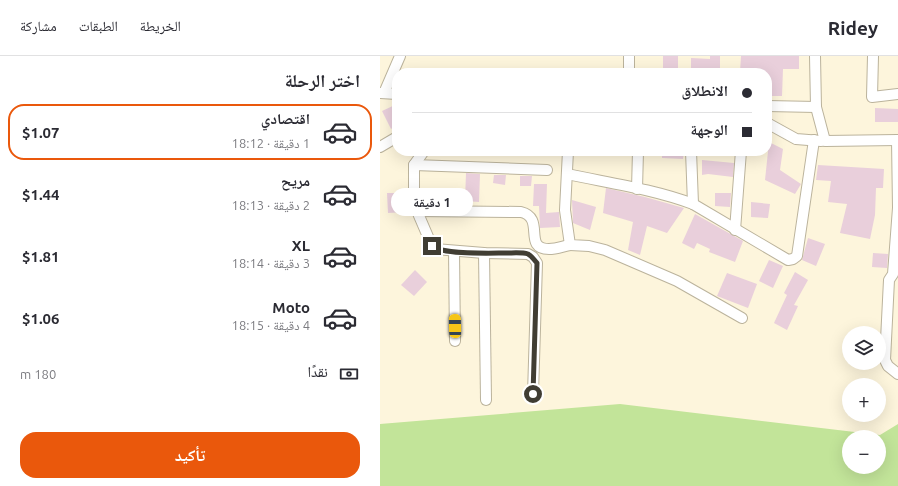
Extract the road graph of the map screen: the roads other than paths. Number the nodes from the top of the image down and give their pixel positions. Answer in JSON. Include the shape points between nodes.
{"nodes":[{"id":1,"x":400,"y":56,"type":"edge"},
{"id":2,"x":630,"y":56,"type":"edge"},
{"id":3,"x":816,"y":56,"type":"edge"},
{"id":4,"x":873,"y":56,"type":"edge"},
{"id":5,"x":394,"y":68,"type":"edge"},
{"id":6,"x":629,"y":68,"type":"edge"},
{"id":7,"x":392,"y":72,"type":"edge"},
{"id":8,"x":382,"y":93,"type":"edge"},
{"id":9,"x":392,"y":94,"type":"edge"},
{"id":10,"x":898,"y":94,"type":"edge"},
{"id":11,"x":772,"y":106,"type":"edge"},
{"id":12,"x":816,"y":106,"type":"junction"},
{"id":13,"x":772,"y":126,"type":"edge"},
{"id":14,"x":392,"y":140,"type":"edge"},
{"id":15,"x":814,"y":140,"type":"junction"},
{"id":16,"x":897,"y":140,"type":"edge"},
{"id":17,"x":825,"y":141,"type":"junction"},
{"id":18,"x":380,"y":147,"type":"edge"},
{"id":19,"x":421,"y":156,"type":"edge"},
{"id":20,"x":568,"y":156,"type":"edge"},
{"id":21,"x":638,"y":156,"type":"edge"},
{"id":22,"x":691,"y":156,"type":"edge"},
{"id":23,"x":741,"y":156,"type":"edge"},
{"id":24,"x":414,"y":166,"type":"junction"},
{"id":25,"x":547,"y":170,"type":"dead end"},
{"id":26,"x":567,"y":174,"type":"junction"},
{"id":27,"x":637,"y":189,"type":"junction"},
{"id":28,"x":693,"y":204,"type":"junction"},
{"id":29,"x":898,"y":208,"type":"edge"},
{"id":30,"x":417,"y":211,"type":"junction"},
{"id":31,"x":735,"y":230,"type":"junction"},
{"id":32,"x":570,"y":245,"type":"junction"},
{"id":33,"x":454,"y":252,"type":"junction"},
{"id":34,"x":484,"y":253,"type":"junction"},
{"id":35,"x":896,"y":274,"type":"edge"},
{"id":36,"x":742,"y":318,"type":"dead end"},
{"id":37,"x":455,"y":341,"type":"dead end"},
{"id":38,"x":898,"y":374,"type":"edge"},
{"id":39,"x":533,"y":394,"type":"dead end"},
{"id":40,"x":486,"y":400,"type":"dead end"}],
"edges":[{"from":1,"to":5,"type":"street"},
{"from":2,"to":6,"type":"street"},
{"from":3,"to":12,"type":"street"},
{"from":4,"to":10,"type":"street","via":[[872,97]]},
{"from":7,"to":8,"type":"street"},
{"from":8,"to":9,"type":"street"},
{"from":11,"to":12,"type":"street"},
{"from":12,"to":17,"type":"street"},
{"from":13,"to":15,"type":"street","via":[[796,139]]},
{"from":14,"to":18,"type":"street"},
{"from":15,"to":17,"type":"street"},
{"from":15,"to":31,"type":"street","via":[[797,256],[788,260]]},
{"from":16,"to":17,"type":"street"},
{"from":16,"to":29,"type":"street"},
{"from":19,"to":24,"type":"street"},
{"from":20,"to":26,"type":"street"},
{"from":21,"to":27,"type":"street"},
{"from":22,"to":28,"type":"street"},
{"from":23,"to":31,"type":"street"},
{"from":24,"to":25,"type":"street"},
{"from":24,"to":30,"type":"street","via":[[414,199]]},
{"from":26,"to":27,"type":"street"},
{"from":26,"to":32,"type":"street","via":[[564,210]]},
{"from":27,"to":28,"type":"street"},
{"from":28,"to":31,"type":"street"},
{"from":29,"to":35,"type":"street"},
{"from":30,"to":32,"type":"street","via":[[521,212],[532,218],[537,246],[550,249]]},
{"from":30,"to":33,"type":"street","via":[[432,246],[435,249]]},
{"from":32,"to":36,"type":"street","via":[[605,250],[678,281]]},
{"from":33,"to":34,"type":"street"},
{"from":33,"to":37,"type":"street"},
{"from":34,"to":39,"type":"street","via":[[528,254],[537,263]]},
{"from":34,"to":40,"type":"street"},
{"from":35,"to":38,"type":"street","via":[[889,280],[885,360]]}]}
